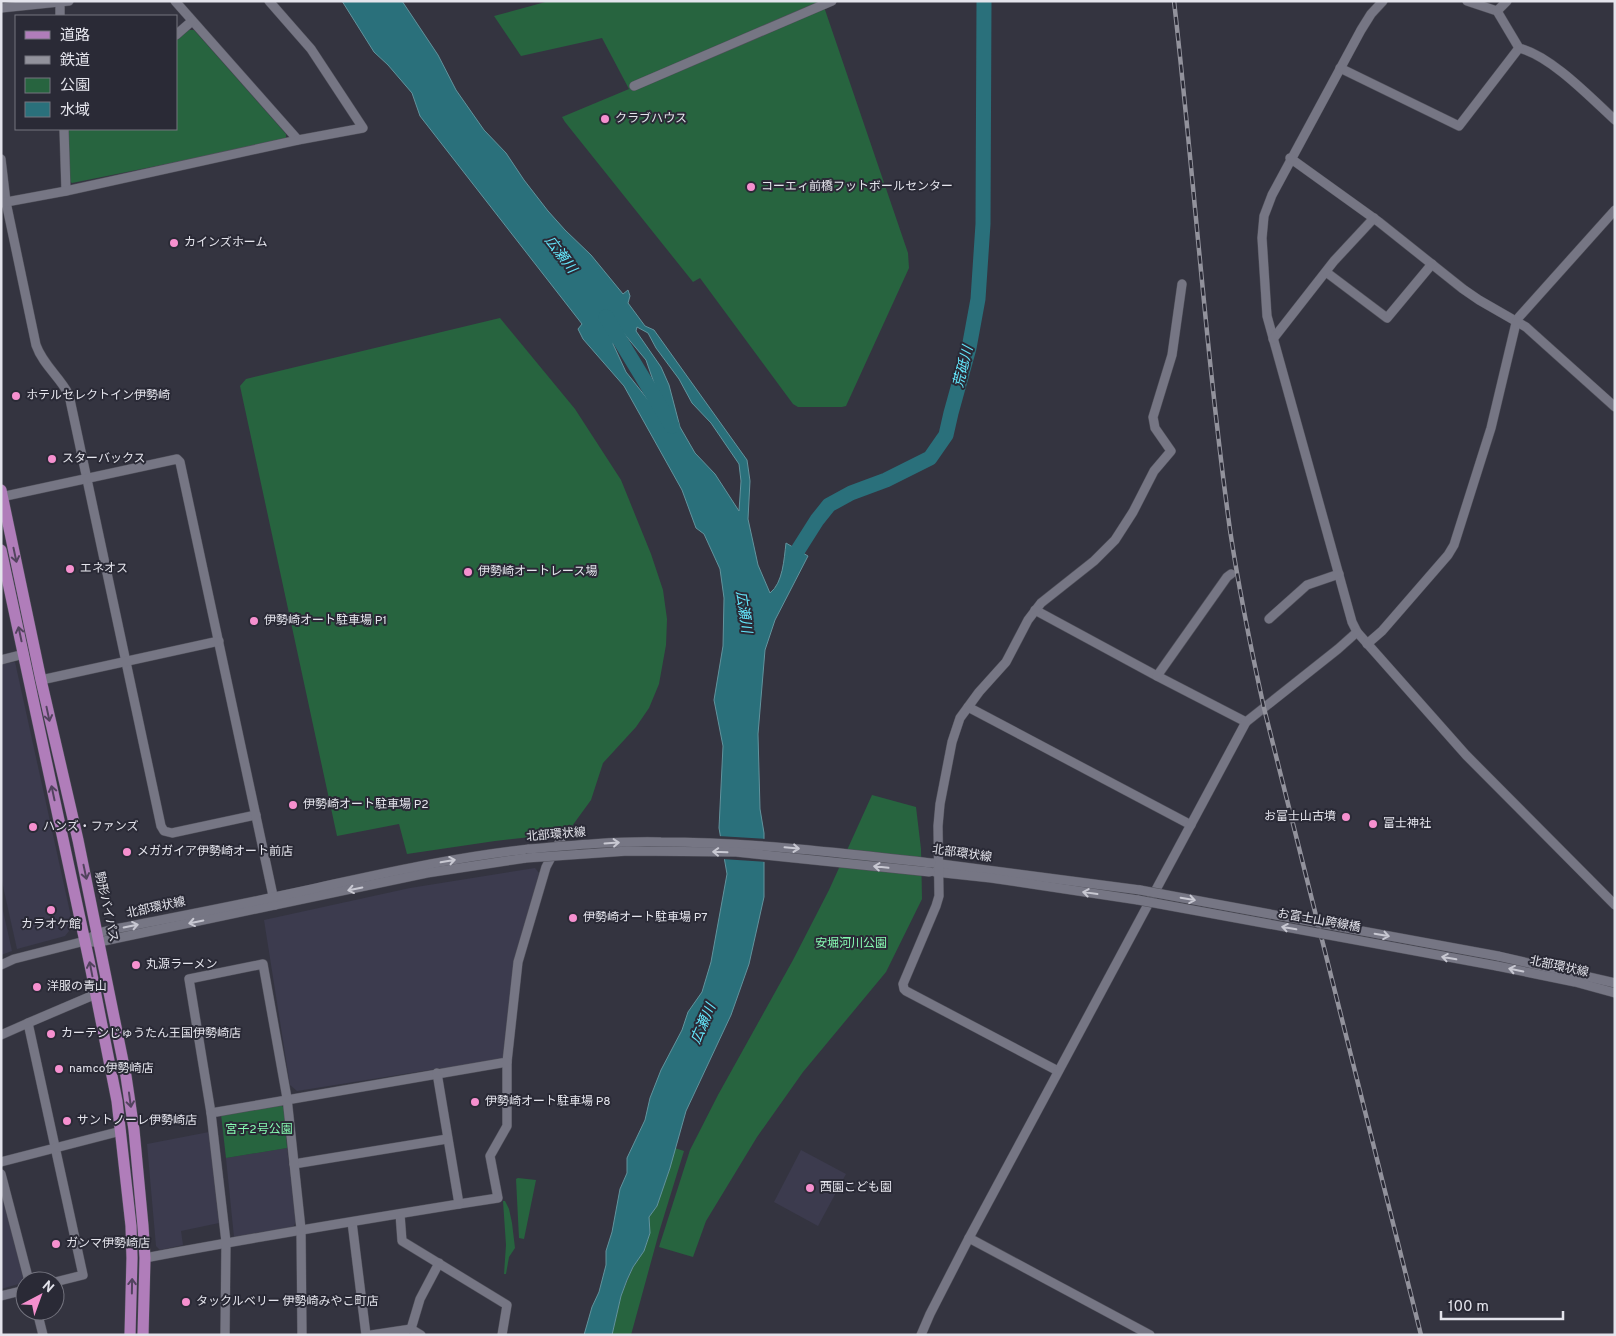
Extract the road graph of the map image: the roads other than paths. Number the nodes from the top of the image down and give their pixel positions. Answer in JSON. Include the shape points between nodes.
{"nodes":[{"id":1,"x":176,"y":1,"type":"edge"},
{"id":2,"x":269,"y":1,"type":"edge"},
{"id":3,"x":832,"y":1,"type":"edge"},
{"id":4,"x":1384,"y":1,"type":"edge"},
{"id":5,"x":1467,"y":1,"type":"edge"},
{"id":6,"x":1507,"y":1,"type":"edge"},
{"id":7,"x":63,"y":2,"type":"edge"},
{"id":8,"x":1,"y":8,"type":"edge"},
{"id":9,"x":1497,"y":10,"type":"junction"},
{"id":10,"x":60,"y":15,"type":"edge"},
{"id":11,"x":192,"y":21,"type":"junction"},
{"id":12,"x":178,"y":33,"type":"edge"},
{"id":13,"x":1519,"y":48,"type":"junction"},
{"id":14,"x":1340,"y":68,"type":"junction"},
{"id":15,"x":634,"y":86,"type":"dead end"},
{"id":16,"x":1615,"y":120,"type":"edge"},
{"id":17,"x":64,"y":130,"type":"edge"},
{"id":18,"x":298,"y":140,"type":"junction"},
{"id":19,"x":1290,"y":158,"type":"junction"},
{"id":20,"x":1,"y":159,"type":"edge"},
{"id":21,"x":66,"y":191,"type":"junction"},
{"id":22,"x":4,"y":203,"type":"edge"},
{"id":23,"x":1615,"y":210,"type":"edge"},
{"id":24,"x":1374,"y":218,"type":"junction"},
{"id":25,"x":1432,"y":264,"type":"junction"},
{"id":26,"x":1326,"y":272,"type":"junction"},
{"id":27,"x":1182,"y":284,"type":"dead end"},
{"id":28,"x":1516,"y":323,"type":"junction"},
{"id":29,"x":1273,"y":338,"type":"junction"},
{"id":30,"x":1615,"y":407,"type":"edge"},
{"id":31,"x":88,"y":478,"type":"junction"},
{"id":32,"x":2,"y":494,"type":"edge"},
{"id":33,"x":1,"y":550,"type":"edge"},
{"id":34,"x":1231,"y":574,"type":"dead end"},
{"id":35,"x":1339,"y":574,"type":"junction"},
{"id":36,"x":1035,"y":610,"type":"junction"},
{"id":37,"x":1269,"y":619,"type":"dead end"},
{"id":38,"x":1357,"y":632,"type":"junction"},
{"id":39,"x":219,"y":641,"type":"junction"},
{"id":40,"x":1367,"y":644,"type":"junction"},
{"id":41,"x":24,"y":654,"type":"junction"},
{"id":42,"x":1,"y":660,"type":"edge"},
{"id":43,"x":126,"y":662,"type":"junction"},
{"id":44,"x":1157,"y":676,"type":"junction"},
{"id":45,"x":41,"y":680,"type":"junction"},
{"id":46,"x":968,"y":706,"type":"junction"},
{"id":47,"x":1246,"y":722,"type":"junction"},
{"id":48,"x":256,"y":815,"type":"junction"},
{"id":49,"x":1190,"y":825,"type":"junction"},
{"id":50,"x":562,"y":837,"type":"dead end"},
{"id":51,"x":935,"y":868,"type":"junction"},
{"id":52,"x":1140,"y":890,"type":"joint"},
{"id":53,"x":1138,"y":900,"type":"joint"},
{"id":54,"x":274,"y":901,"type":"junction"},
{"id":55,"x":1615,"y":905,"type":"edge"},
{"id":56,"x":98,"y":938,"type":"junction"},
{"id":57,"x":85,"y":941,"type":"junction"},
{"id":58,"x":1498,"y":956,"type":"joint"},
{"id":59,"x":1,"y":965,"type":"edge"},
{"id":60,"x":1497,"y":966,"type":"joint"},
{"id":61,"x":1615,"y":983,"type":"edge"},
{"id":62,"x":1615,"y":993,"type":"edge"},
{"id":63,"x":96,"y":994,"type":"junction"},
{"id":64,"x":28,"y":1023,"type":"junction"},
{"id":65,"x":1,"y":1035,"type":"edge"},
{"id":66,"x":507,"y":1062,"type":"junction"},
{"id":67,"x":1058,"y":1071,"type":"junction"},
{"id":68,"x":437,"y":1073,"type":"junction"},
{"id":69,"x":287,"y":1098,"type":"junction"},
{"id":70,"x":211,"y":1113,"type":"junction"},
{"id":71,"x":121,"y":1131,"type":"junction"},
{"id":72,"x":447,"y":1139,"type":"junction"},
{"id":73,"x":55,"y":1148,"type":"junction"},
{"id":74,"x":1,"y":1162,"type":"edge"},
{"id":75,"x":294,"y":1164,"type":"junction"},
{"id":76,"x":1,"y":1174,"type":"edge"},
{"id":77,"x":459,"y":1204,"type":"junction"},
{"id":78,"x":400,"y":1214,"type":"junction"},
{"id":79,"x":352,"y":1222,"type":"junction"},
{"id":80,"x":301,"y":1229,"type":"junction"},
{"id":81,"x":969,"y":1238,"type":"junction"},
{"id":82,"x":226,"y":1242,"type":"junction"},
{"id":83,"x":145,"y":1258,"type":"junction"},
{"id":84,"x":439,"y":1263,"type":"junction"},
{"id":85,"x":26,"y":1271,"type":"edge"},
{"id":86,"x":65,"y":1280,"type":"edge"},
{"id":87,"x":15,"y":1292,"type":"edge"},
{"id":88,"x":1,"y":1296,"type":"edge"},
{"id":89,"x":40,"y":1321,"type":"edge"},
{"id":90,"x":411,"y":1329,"type":"junction"},
{"id":91,"x":43,"y":1335,"type":"edge"},
{"id":92,"x":130,"y":1335,"type":"edge"},
{"id":93,"x":143,"y":1335,"type":"edge"},
{"id":94,"x":225,"y":1335,"type":"edge"},
{"id":95,"x":302,"y":1335,"type":"edge"},
{"id":96,"x":366,"y":1335,"type":"edge"},
{"id":97,"x":371,"y":1335,"type":"edge"},
{"id":98,"x":421,"y":1335,"type":"edge"},
{"id":99,"x":502,"y":1335,"type":"edge"},
{"id":100,"x":921,"y":1335,"type":"edge"},
{"id":101,"x":1150,"y":1335,"type":"edge"}],
"edges":[{"from":1,"to":11,"type":"street"},
{"from":2,"to":18,"type":"street","via":[[312,49],[363,128]]},
{"from":3,"to":15,"type":"street"},
{"from":4,"to":14,"type":"street","via":[[1371,14]]},
{"from":5,"to":9,"type":"street"},
{"from":6,"to":9,"type":"street"},
{"from":7,"to":8,"type":"street"},
{"from":7,"to":10,"type":"street"},
{"from":9,"to":13,"type":"street"},
{"from":11,"to":12,"type":"street"},
{"from":11,"to":18,"type":"street"},
{"from":13,"to":14,"type":"street","via":[[1459,126]]},
{"from":13,"to":16,"type":"street","via":[[1526,49],[1562,72]]},
{"from":14,"to":19,"type":"street"},
{"from":17,"to":21,"type":"street"},
{"from":18,"to":21,"type":"street"},
{"from":19,"to":24,"type":"street"},
{"from":19,"to":29,"type":"street","via":[[1264,216],[1262,238],[1267,316]]},
{"from":20,"to":22,"type":"street"},
{"from":21,"to":22,"type":"street"},
{"from":22,"to":31,"type":"street","via":[[36,345],[43,362],[63,383],[69,396]]},
{"from":23,"to":28,"type":"street"},
{"from":24,"to":25,"type":"street"},
{"from":24,"to":26,"type":"street"},
{"from":25,"to":26,"type":"street","via":[[1387,318]]},
{"from":25,"to":28,"type":"street","via":[[1478,300]]},
{"from":26,"to":29,"type":"street"},
{"from":27,"to":36,"type":"street","via":[[1172,355],[1153,417],[1171,451],[1154,471],[1115,540]]},
{"from":28,"to":30,"type":"street","via":[[1526,328]]},
{"from":28,"to":40,"type":"street","via":[[1491,428],[1454,545],[1382,631]]},
{"from":29,"to":35,"type":"street"},
{"from":31,"to":32,"type":"street"},
{"from":31,"to":39,"type":"street","via":[[177,459],[180,462]]},
{"from":31,"to":43,"type":"street"},
{"from":32,"to":45,"type":"main road","name":"駒形バイパス","one_way":true},
{"from":41,"to":33,"type":"main road","one_way":true},
{"from":34,"to":44,"type":"street"},
{"from":35,"to":37,"type":"street","via":[[1307,585]]},
{"from":35,"to":38,"type":"street"},
{"from":36,"to":44,"type":"street"},
{"from":36,"to":46,"type":"street","via":[[1006,662]]},
{"from":38,"to":40,"type":"street"},
{"from":38,"to":47,"type":"street"},
{"from":39,"to":43,"type":"street"},
{"from":39,"to":48,"type":"street"},
{"from":40,"to":55,"type":"street","via":[[1466,755]]},
{"from":41,"to":42,"type":"street"},
{"from":57,"to":41,"type":"main road","one_way":true},
{"from":43,"to":45,"type":"street"},
{"from":43,"to":48,"type":"street","via":[[162,829],[172,833]]},
{"from":44,"to":47,"type":"street"},
{"from":45,"to":56,"type":"main road","name":"駒形バイパス","one_way":true},
{"from":46,"to":49,"type":"street"},
{"from":46,"to":51,"type":"street","via":[[957,728],[944,776]]},
{"from":47,"to":49,"type":"street"},
{"from":48,"to":54,"type":"street"},
{"from":49,"to":67,"type":"street"},
{"from":50,"to":66,"type":"street","via":[[546,867],[518,962]]},
{"from":51,"to":52,"type":"street","name":"北部環状線"},
{"from":53,"to":51,"type":"street","name":"北部環状線","one_way":true},
{"from":51,"to":54,"type":"street","name":"北部環状線","bridge":true,"via":[[736,852],[528,854]]},
{"from":51,"to":67,"type":"street","via":[[939,896],[903,984],[904,989]]},
{"from":52,"to":58,"type":"street","name":"お富士山跨線橋","one_way":true,"bridge":true},
{"from":60,"to":53,"type":"street","name":"お富士山跨線橋","one_way":true,"bridge":true},
{"from":54,"to":56,"type":"street","name":"北部環状線"},
{"from":56,"to":57,"type":"street","name":"北部環状線"},
{"from":56,"to":83,"type":"main road","name":"駒形バイパス","one_way":true,"via":[[126,1076]]},
{"from":57,"to":59,"type":"street","name":"北部環状線"},
{"from":63,"to":57,"type":"main road","one_way":true},
{"from":58,"to":61,"type":"street","name":"北部環状線"},
{"from":62,"to":60,"type":"street","name":"北部環状線","one_way":true},
{"from":63,"to":64,"type":"street"},
{"from":63,"to":71,"type":"main road"},
{"from":64,"to":65,"type":"street"},
{"from":64,"to":73,"type":"street"},
{"from":66,"to":68,"type":"street"},
{"from":66,"to":77,"type":"street","via":[[507,1126],[490,1156],[498,1198]]},
{"from":67,"to":81,"type":"street"},
{"from":68,"to":69,"type":"street"},
{"from":68,"to":72,"type":"street"},
{"from":69,"to":70,"type":"street"},
{"from":69,"to":70,"type":"street","via":[[263,964],[189,979]]},
{"from":69,"to":75,"type":"street"},
{"from":70,"to":82,"type":"street"},
{"from":71,"to":73,"type":"street"},
{"from":92,"to":71,"type":"main road","one_way":true,"via":[[132,1242]]},
{"from":72,"to":75,"type":"street"},
{"from":72,"to":77,"type":"street"},
{"from":73,"to":74,"type":"street"},
{"from":73,"to":86,"type":"street","via":[[83,1275]]},
{"from":75,"to":80,"type":"street"},
{"from":76,"to":85,"type":"street"},
{"from":77,"to":78,"type":"street"},
{"from":78,"to":79,"type":"street"},
{"from":78,"to":84,"type":"street","via":[[402,1241]]},
{"from":79,"to":80,"type":"street"},
{"from":79,"to":96,"type":"street"},
{"from":80,"to":82,"type":"street"},
{"from":80,"to":95,"type":"street"},
{"from":81,"to":100,"type":"street"},
{"from":81,"to":101,"type":"street"},
{"from":82,"to":83,"type":"street"},
{"from":82,"to":94,"type":"street"},
{"from":83,"to":93,"type":"main road","name":"駒形バイパス"},
{"from":84,"to":90,"type":"street","via":[[420,1299]]},
{"from":84,"to":99,"type":"street","via":[[507,1305]]},
{"from":87,"to":88,"type":"street"},
{"from":89,"to":91,"type":"street"},
{"from":90,"to":97,"type":"street"},
{"from":90,"to":98,"type":"street"}]}
